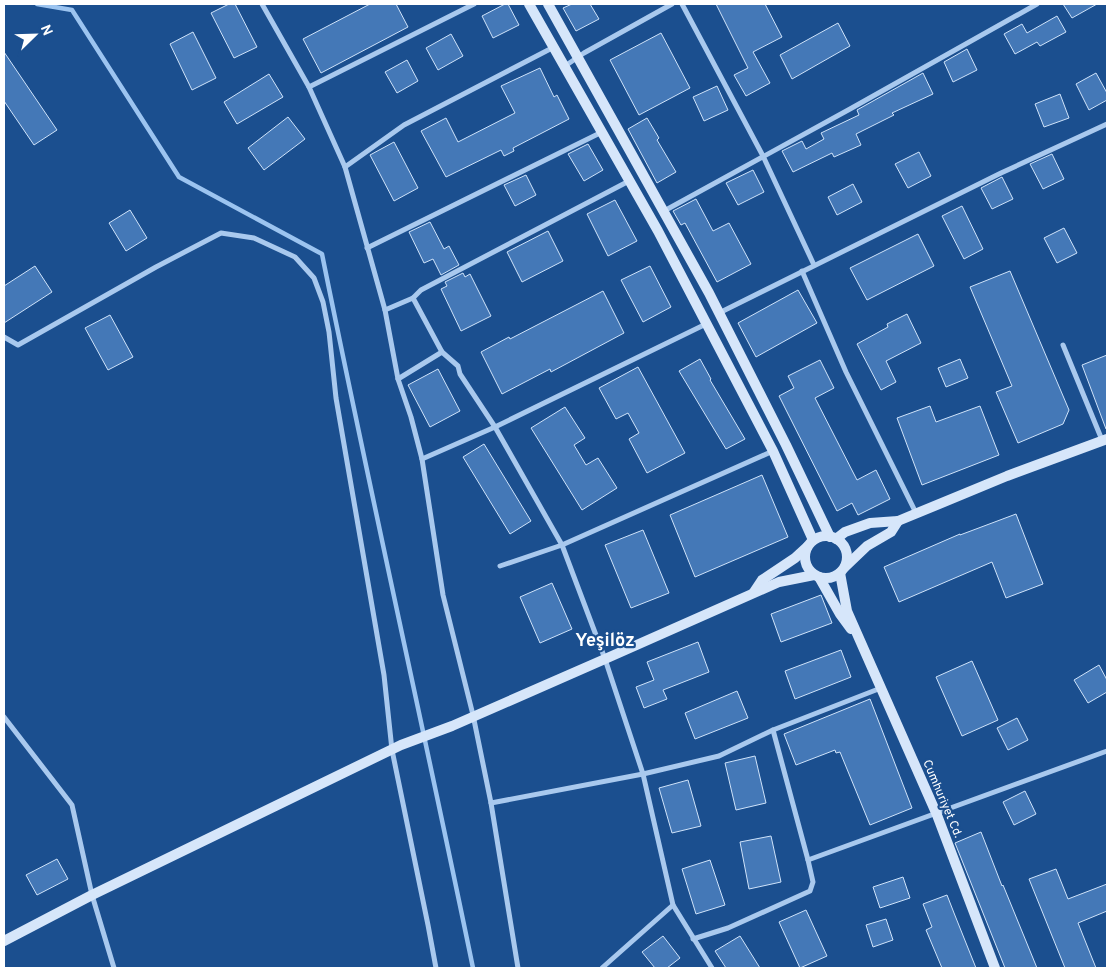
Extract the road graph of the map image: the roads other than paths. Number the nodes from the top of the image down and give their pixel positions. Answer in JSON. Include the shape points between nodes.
{"nodes":[{"id":1,"x":262,"y":4,"type":"edge"},
{"id":2,"x":474,"y":4,"type":"edge"},
{"id":3,"x":529,"y":4,"type":"edge"},
{"id":4,"x":548,"y":4,"type":"edge"},
{"id":5,"x":672,"y":4,"type":"edge"},
{"id":6,"x":682,"y":4,"type":"edge"},
{"id":7,"x":1037,"y":4,"type":"edge"},
{"id":8,"x":554,"y":47,"type":"junction"},
{"id":9,"x":578,"y":58,"type":"junction"},
{"id":10,"x":565,"y":66,"type":"junction"},
{"id":11,"x":309,"y":87,"type":"junction"},
{"id":12,"x":1107,"y":124,"type":"edge"},
{"id":13,"x":602,"y":132,"type":"junction"},
{"id":14,"x":763,"y":156,"type":"junction"},
{"id":15,"x":345,"y":167,"type":"junction"},
{"id":16,"x":630,"y":181,"type":"junction"},
{"id":17,"x":664,"y":211,"type":"junction"},
{"id":18,"x":367,"y":248,"type":"junction"},
{"id":19,"x":814,"y":265,"type":"junction"},
{"id":20,"x":802,"y":271,"type":"junction"},
{"id":21,"x":413,"y":298,"type":"junction"},
{"id":22,"x":385,"y":310,"type":"junction"},
{"id":23,"x":719,"y":313,"type":"junction"},
{"id":24,"x":707,"y":324,"type":"junction"},
{"id":25,"x":4,"y":337,"type":"edge"},
{"id":26,"x":1063,"y":345,"type":"dead end"},
{"id":27,"x":442,"y":352,"type":"junction"},
{"id":28,"x":398,"y":379,"type":"junction"},
{"id":29,"x":494,"y":426,"type":"junction"},
{"id":30,"x":1105,"y":440,"type":"edge"},
{"id":31,"x":773,"y":451,"type":"junction"},
{"id":32,"x":422,"y":460,"type":"junction"},
{"id":33,"x":916,"y":513,"type":"junction"},
{"id":34,"x":898,"y":521,"type":"junction"},
{"id":35,"x":833,"y":538,"type":"junction"},
{"id":36,"x":810,"y":544,"type":"junction"},
{"id":37,"x":562,"y":545,"type":"junction"},
{"id":38,"x":500,"y":566,"type":"dead end"},
{"id":39,"x":841,"y":572,"type":"junction"},
{"id":40,"x":816,"y":576,"type":"junction"},
{"id":41,"x":754,"y":592,"type":"junction"},
{"id":42,"x":861,"y":641,"type":"junction"},
{"id":43,"x":605,"y":659,"type":"junction"},
{"id":44,"x":880,"y":688,"type":"junction"},
{"id":45,"x":472,"y":715,"type":"junction"},
{"id":46,"x":4,"y":717,"type":"edge"},
{"id":47,"x":772,"y":730,"type":"junction"},
{"id":48,"x":396,"y":748,"type":"junction"},
{"id":49,"x":1107,"y":752,"type":"edge"},
{"id":50,"x":643,"y":774,"type":"junction"},
{"id":51,"x":491,"y":803,"type":"junction"},
{"id":52,"x":936,"y":815,"type":"junction"},
{"id":53,"x":808,"y":860,"type":"junction"},
{"id":54,"x":92,"y":895,"type":"junction"},
{"id":55,"x":673,"y":905,"type":"junction"},
{"id":56,"x":693,"y":940,"type":"junction"},
{"id":57,"x":4,"y":942,"type":"edge"},
{"id":58,"x":114,"y":968,"type":"edge"},
{"id":59,"x":436,"y":968,"type":"edge"},
{"id":60,"x":518,"y":968,"type":"edge"},
{"id":61,"x":602,"y":968,"type":"edge"},
{"id":62,"x":712,"y":968,"type":"edge"},
{"id":63,"x":995,"y":968,"type":"edge"}],
"edges":[{"from":1,"to":11,"type":"street"},
{"from":2,"to":11,"type":"street"},
{"from":3,"to":8,"type":"main road"},
{"from":4,"to":9,"type":"main road"},
{"from":5,"to":9,"type":"street"},
{"from":6,"to":14,"type":"street"},
{"from":7,"to":14,"type":"street"},
{"from":8,"to":10,"type":"main road"},
{"from":8,"to":15,"type":"street","via":[[404,125]]},
{"from":9,"to":10,"type":"street"},
{"from":9,"to":17,"type":"main road"},
{"from":10,"to":13,"type":"main road"},
{"from":11,"to":15,"type":"street"},
{"from":12,"to":19,"type":"street"},
{"from":13,"to":16,"type":"main road"},
{"from":13,"to":18,"type":"street"},
{"from":14,"to":17,"type":"street"},
{"from":14,"to":19,"type":"street"},
{"from":15,"to":18,"type":"street"},
{"from":16,"to":21,"type":"street","via":[[421,290]]},
{"from":16,"to":24,"type":"main road"},
{"from":17,"to":23,"type":"main road"},
{"from":18,"to":22,"type":"street"},
{"from":19,"to":20,"type":"street"},
{"from":20,"to":23,"type":"street"},
{"from":20,"to":33,"type":"street","via":[[846,372]]},
{"from":21,"to":22,"type":"street"},
{"from":21,"to":27,"type":"street"},
{"from":22,"to":28,"type":"street"},
{"from":23,"to":35,"type":"main road"},
{"from":24,"to":29,"type":"street"},
{"from":24,"to":31,"type":"main road"},
{"from":25,"to":48,"type":"street","via":[[18,345],[221,233],[254,238],[295,257],[314,278],[323,302],[336,398]]},
{"from":26,"to":30,"type":"street"},
{"from":27,"to":28,"type":"street"},
{"from":27,"to":29,"type":"street","via":[[458,366]]},
{"from":28,"to":32,"type":"street"},
{"from":29,"to":32,"type":"street"},
{"from":29,"to":37,"type":"street"},
{"from":30,"to":33,"type":"main road"},
{"from":31,"to":36,"type":"main road"},
{"from":31,"to":37,"type":"street"},
{"from":32,"to":45,"type":"street","via":[[443,595]]},
{"from":33,"to":34,"type":"main road"},
{"from":34,"to":35,"type":"main road","via":[[870,523]]},
{"from":34,"to":39,"type":"main road","via":[[891,532],[867,546]]},
{"from":35,"to":36,"type":"main road","via":[[818,537]]},
{"from":35,"to":39,"type":"main road","via":[[846,553]]},
{"from":36,"to":40,"type":"main road","via":[[805,556],[806,565]]},
{"from":36,"to":41,"type":"main road","via":[[762,580]]},
{"from":37,"to":38,"type":"street"},
{"from":37,"to":43,"type":"street"},
{"from":39,"to":40,"type":"main road","via":[[832,578]]},
{"from":39,"to":42,"type":"main road","via":[[847,611]]},
{"from":40,"to":41,"type":"main road","via":[[779,582]]},
{"from":40,"to":42,"type":"main road"},
{"from":41,"to":43,"type":"main road"},
{"from":42,"to":44,"type":"main road","name":"Cumhuriyet Cd."},
{"from":43,"to":45,"type":"main road"},
{"from":43,"to":50,"type":"street"},
{"from":44,"to":47,"type":"street"},
{"from":44,"to":52,"type":"main road","name":"Cumhuriyet Cd."},
{"from":45,"to":48,"type":"main road"},
{"from":45,"to":51,"type":"street"},
{"from":46,"to":54,"type":"street","via":[[72,805]]},
{"from":47,"to":50,"type":"street","via":[[719,756]]},
{"from":47,"to":53,"type":"street"},
{"from":48,"to":54,"type":"main road"},
{"from":48,"to":59,"type":"street"},
{"from":49,"to":52,"type":"street"},
{"from":50,"to":51,"type":"street"},
{"from":50,"to":55,"type":"street"},
{"from":51,"to":60,"type":"street"},
{"from":52,"to":53,"type":"street"},
{"from":52,"to":63,"type":"main road","name":"Cumhuriyet Cd."},
{"from":53,"to":56,"type":"street","via":[[813,882],[810,891]]},
{"from":54,"to":57,"type":"main road"},
{"from":54,"to":58,"type":"street"},
{"from":55,"to":56,"type":"street"},
{"from":55,"to":61,"type":"street"},
{"from":56,"to":62,"type":"street"}]}
